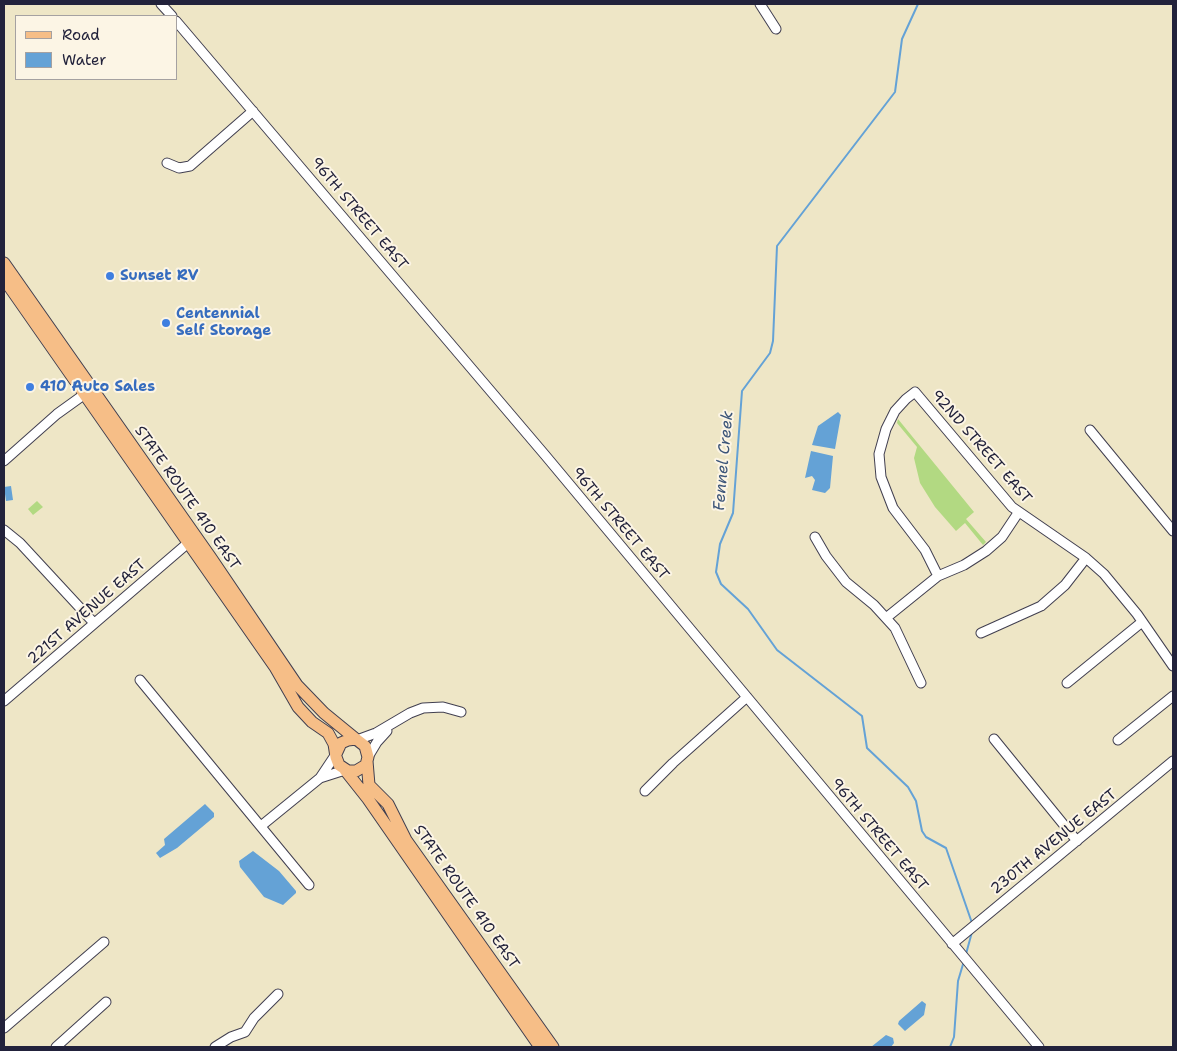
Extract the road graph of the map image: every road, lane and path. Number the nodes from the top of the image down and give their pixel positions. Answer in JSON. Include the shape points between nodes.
{"nodes":[{"id":1,"x":161,"y":4,"type":"edge"},
{"id":2,"x":760,"y":4,"type":"edge"},
{"id":3,"x":171,"y":15,"type":"edge"},
{"id":4,"x":178,"y":23,"type":"edge"},
{"id":5,"x":776,"y":29,"type":"dead end"},
{"id":6,"x":253,"y":111,"type":"junction"},
{"id":7,"x":166,"y":163,"type":"dead end"},
{"id":8,"x":4,"y":263,"type":"edge"},
{"id":9,"x":4,"y":279,"type":"edge"},
{"id":10,"x":88,"y":392,"type":"junction"},
{"id":11,"x":1090,"y":430,"type":"dead end"},
{"id":12,"x":4,"y":461,"type":"edge"},
{"id":13,"x":1018,"y":513,"type":"junction"},
{"id":14,"x":4,"y":530,"type":"edge"},
{"id":15,"x":1173,"y":531,"type":"edge"},
{"id":16,"x":816,"y":537,"type":"dead end"},
{"id":17,"x":188,"y":543,"type":"junction"},
{"id":18,"x":1086,"y":558,"type":"junction"},
{"id":19,"x":938,"y":576,"type":"junction"},
{"id":20,"x":886,"y":618,"type":"junction"},
{"id":21,"x":1142,"y":622,"type":"junction"},
{"id":22,"x":94,"y":623,"type":"junction"},
{"id":23,"x":981,"y":633,"type":"dead end"},
{"id":24,"x":1173,"y":666,"type":"edge"},
{"id":25,"x":140,"y":680,"type":"dead end"},
{"id":26,"x":921,"y":683,"type":"dead end"},
{"id":27,"x":1067,"y":683,"type":"dead end"},
{"id":28,"x":1173,"y":696,"type":"edge"},
{"id":29,"x":747,"y":698,"type":"junction"},
{"id":30,"x":4,"y":702,"type":"edge"},
{"id":31,"x":461,"y":712,"type":"dead end"},
{"id":32,"x":398,"y":720,"type":"junction"},
{"id":33,"x":994,"y":739,"type":"dead end"},
{"id":34,"x":357,"y":740,"type":"junction"},
{"id":35,"x":1118,"y":740,"type":"dead end"},
{"id":36,"x":336,"y":754,"type":"junction"},
{"id":37,"x":368,"y":759,"type":"junction"},
{"id":38,"x":1173,"y":761,"type":"edge"},
{"id":39,"x":345,"y":770,"type":"junction"},
{"id":40,"x":320,"y":778,"type":"junction"},
{"id":41,"x":645,"y":791,"type":"dead end"},
{"id":42,"x":261,"y":826,"type":"junction"},
{"id":43,"x":1077,"y":841,"type":"junction"},
{"id":44,"x":309,"y":885,"type":"dead end"},
{"id":45,"x":104,"y":942,"type":"dead end"},
{"id":46,"x":952,"y":944,"type":"junction"},
{"id":47,"x":278,"y":994,"type":"dead end"},
{"id":48,"x":106,"y":1002,"type":"dead end"},
{"id":49,"x":4,"y":1028,"type":"edge"},
{"id":50,"x":56,"y":1047,"type":"edge"},
{"id":51,"x":215,"y":1047,"type":"edge"},
{"id":52,"x":540,"y":1047,"type":"edge"},
{"id":53,"x":553,"y":1047,"type":"edge"},
{"id":54,"x":1039,"y":1047,"type":"edge"}],
"edges":[{"from":1,"to":3,"type":"street"},
{"from":2,"to":5,"type":"street"},
{"from":4,"to":6,"type":"street","name":"96TH STREET EAST"},
{"from":6,"to":7,"type":"street","via":[[190,166],[179,168]]},
{"from":6,"to":29,"type":"street","name":"96TH STREET EAST"},
{"from":8,"to":10,"type":"main road","name":"STATE ROUTE 410 EAST"},
{"from":9,"to":10,"type":"main road","name":"STATE ROUTE 410 EAST"},
{"from":10,"to":12,"type":"street","via":[[57,414]]},
{"from":10,"to":17,"type":"main road","name":"STATE ROUTE 410 EAST"},
{"from":10,"to":34,"type":"main road","name":"STATE ROUTE 410 EAST","via":[[297,685]]},
{"from":11,"to":15,"type":"street"},
{"from":13,"to":18,"type":"street","name":"92ND STREET EAST"},
{"from":13,"to":19,"type":"street","via":[[1002,537],[986,551]]},
{"from":13,"to":19,"type":"street","name":"92ND STREET EAST","via":[[915,392],[895,411],[886,429],[880,454],[883,487],[892,508],[924,550]]},
{"from":14,"to":22,"type":"street"},
{"from":16,"to":20,"type":"street","via":[[846,582]]},
{"from":17,"to":22,"type":"street","name":"221ST AVENUE EAST"},
{"from":17,"to":36,"type":"main road","name":"STATE ROUTE 410 EAST","via":[[275,667],[298,707],[328,733]]},
{"from":18,"to":21,"type":"street","name":"92ND STREET EAST","via":[[1104,574]]},
{"from":18,"to":23,"type":"street","via":[[1065,584],[1040,606]]},
{"from":19,"to":20,"type":"street"},
{"from":20,"to":26,"type":"street","via":[[905,646]]},
{"from":21,"to":24,"type":"street","name":"92ND STREET EAST"},
{"from":21,"to":27,"type":"street"},
{"from":22,"to":30,"type":"street","name":"221ST AVENUE EAST"},
{"from":25,"to":42,"type":"street"},
{"from":28,"to":35,"type":"street"},
{"from":29,"to":41,"type":"street"},
{"from":29,"to":46,"type":"street","name":"96TH STREET EAST"},
{"from":31,"to":32,"type":"street","via":[[430,707]]},
{"from":32,"to":34,"type":"street"},
{"from":32,"to":37,"type":"street","via":[[377,742]]},
{"from":33,"to":43,"type":"street"},
{"from":34,"to":36,"type":"main road","via":[[344,741]]},
{"from":34,"to":37,"type":"main road","via":[[365,746]]},
{"from":36,"to":39,"type":"main road","via":[[337,761]]},
{"from":36,"to":40,"type":"street"},
{"from":37,"to":39,"type":"main road","via":[[360,770]]},
{"from":37,"to":53,"type":"main road","name":"STATE ROUTE 410 EAST","via":[[369,785],[388,804],[410,846]]},
{"from":38,"to":43,"type":"street","name":"230TH AVENUE EAST"},
{"from":39,"to":40,"type":"street"},
{"from":39,"to":52,"type":"main road","name":"STATE ROUTE 410 EAST"},
{"from":40,"to":42,"type":"street"},
{"from":42,"to":44,"type":"street"},
{"from":43,"to":46,"type":"street","name":"230TH AVENUE EAST"},
{"from":45,"to":49,"type":"street"},
{"from":46,"to":54,"type":"street","name":"96TH STREET EAST"},
{"from":47,"to":51,"type":"street","via":[[245,1032]]},
{"from":48,"to":50,"type":"street"}]}
